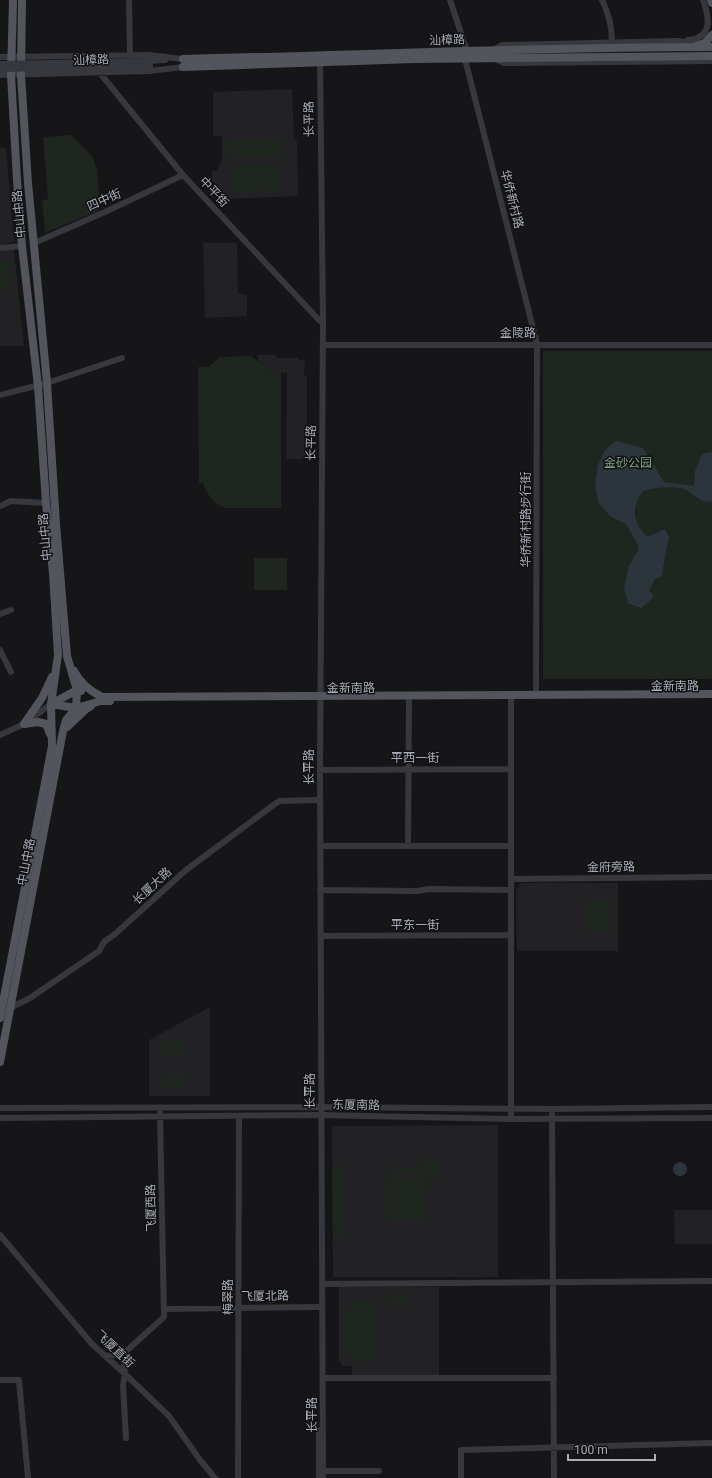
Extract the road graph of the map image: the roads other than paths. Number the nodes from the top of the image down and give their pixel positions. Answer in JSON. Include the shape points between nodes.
{"nodes":[{"id":1,"x":13,"y":0,"type":"edge"},
{"id":2,"x":22,"y":0,"type":"edge"},
{"id":3,"x":129,"y":0,"type":"edge"},
{"id":4,"x":450,"y":0,"type":"edge"},
{"id":5,"x":602,"y":0,"type":"edge"},
{"id":6,"x":703,"y":0,"type":"edge"},
{"id":7,"x":711,"y":0,"type":"edge"},
{"id":8,"x":712,"y":3,"type":"edge"},
{"id":9,"x":708,"y":14,"type":"junction"},
{"id":10,"x":712,"y":23,"type":"edge"},
{"id":11,"x":712,"y":35,"type":"edge"},
{"id":12,"x":677,"y":40,"type":"junction"},
{"id":13,"x":612,"y":42,"type":"junction"},
{"id":14,"x":712,"y":46,"type":"edge"},
{"id":15,"x":692,"y":47,"type":"junction"},
{"id":16,"x":493,"y":54,"type":"junction"},
{"id":17,"x":466,"y":55,"type":"junction"},
{"id":18,"x":12,"y":56,"type":"junction"},
{"id":19,"x":21,"y":56,"type":"junction"},
{"id":20,"x":130,"y":56,"type":"junction"},
{"id":21,"x":0,"y":57,"type":"edge"},
{"id":22,"x":318,"y":59,"type":"junction"},
{"id":23,"x":695,"y":59,"type":"junction"},
{"id":24,"x":712,"y":59,"type":"edge"},
{"id":25,"x":150,"y":63,"type":"junction"},
{"id":26,"x":183,"y":63,"type":"junction"},
{"id":27,"x":0,"y":64,"type":"edge"},
{"id":28,"x":712,"y":66,"type":"edge"},
{"id":29,"x":0,"y":69,"type":"edge"},
{"id":30,"x":98,"y":72,"type":"junction"},
{"id":31,"x":21,"y":74,"type":"junction"},
{"id":32,"x":0,"y":75,"type":"edge"},
{"id":33,"x":11,"y":75,"type":"junction"},
{"id":34,"x":183,"y":175,"type":"junction"},
{"id":35,"x":34,"y":243,"type":"junction"},
{"id":36,"x":22,"y":246,"type":"junction"},
{"id":37,"x":0,"y":248,"type":"edge"},
{"id":38,"x":320,"y":321,"type":"junction"},
{"id":39,"x":537,"y":344,"type":"junction"},
{"id":40,"x":323,"y":345,"type":"junction"},
{"id":41,"x":712,"y":345,"type":"edge"},
{"id":42,"x":122,"y":358,"type":"dead end"},
{"id":43,"x":47,"y":383,"type":"junction"},
{"id":44,"x":38,"y":386,"type":"junction"},
{"id":45,"x":0,"y":395,"type":"edge"},
{"id":46,"x":46,"y":503,"type":"junction"},
{"id":47,"x":0,"y":506,"type":"edge"},
{"id":48,"x":11,"y":610,"type":"dead end"},
{"id":49,"x":0,"y":614,"type":"edge"},
{"id":50,"x":0,"y":650,"type":"edge"},
{"id":51,"x":58,"y":655,"type":"junction"},
{"id":52,"x":67,"y":656,"type":"junction"},
{"id":53,"x":11,"y":672,"type":"dead end"},
{"id":54,"x":76,"y":690,"type":"junction"},
{"id":55,"x":712,"y":694,"type":"edge"},
{"id":56,"x":536,"y":695,"type":"junction"},
{"id":57,"x":712,"y":697,"type":"edge"},
{"id":58,"x":319,"y":698,"type":"junction"},
{"id":59,"x":101,"y":699,"type":"junction"},
{"id":60,"x":409,"y":699,"type":"junction"},
{"id":61,"x":510,"y":699,"type":"junction"},
{"id":62,"x":51,"y":704,"type":"junction"},
{"id":63,"x":76,"y":708,"type":"junction"},
{"id":64,"x":24,"y":724,"type":"junction"},
{"id":65,"x":63,"y":731,"type":"junction"},
{"id":66,"x":0,"y":735,"type":"edge"},
{"id":67,"x":52,"y":746,"type":"junction"},
{"id":68,"x":409,"y":769,"type":"junction"},
{"id":69,"x":510,"y":769,"type":"junction"},
{"id":70,"x":320,"y":770,"type":"junction"},
{"id":71,"x":317,"y":800,"type":"junction"},
{"id":72,"x":320,"y":846,"type":"junction"},
{"id":73,"x":408,"y":846,"type":"junction"},
{"id":74,"x":510,"y":846,"type":"junction"},
{"id":75,"x":712,"y":877,"type":"edge"},
{"id":76,"x":510,"y":879,"type":"junction"},
{"id":77,"x":320,"y":890,"type":"junction"},
{"id":78,"x":510,"y":890,"type":"junction"},
{"id":79,"x":510,"y":935,"type":"junction"},
{"id":80,"x":320,"y":936,"type":"junction"},
{"id":81,"x":10,"y":1008,"type":"junction"},
{"id":82,"x":0,"y":1014,"type":"edge"},
{"id":83,"x":0,"y":1062,"type":"edge"},
{"id":84,"x":160,"y":1107,"type":"junction"},
{"id":85,"x":320,"y":1107,"type":"junction"},
{"id":86,"x":712,"y":1107,"type":"edge"},
{"id":87,"x":0,"y":1108,"type":"edge"},
{"id":88,"x":510,"y":1108,"type":"junction"},
{"id":89,"x":552,"y":1109,"type":"junction"},
{"id":90,"x":320,"y":1115,"type":"junction"},
{"id":91,"x":160,"y":1116,"type":"junction"},
{"id":92,"x":239,"y":1116,"type":"junction"},
{"id":93,"x":0,"y":1118,"type":"edge"},
{"id":94,"x":552,"y":1118,"type":"junction"},
{"id":95,"x":712,"y":1118,"type":"edge"},
{"id":96,"x":510,"y":1119,"type":"junction"},
{"id":97,"x":0,"y":1235,"type":"edge"},
{"id":98,"x":553,"y":1281,"type":"junction"},
{"id":99,"x":712,"y":1281,"type":"edge"},
{"id":100,"x":322,"y":1284,"type":"junction"},
{"id":101,"x":238,"y":1307,"type":"junction"},
{"id":102,"x":318,"y":1307,"type":"junction"},
{"id":103,"x":164,"y":1308,"type":"junction"},
{"id":104,"x":123,"y":1354,"type":"junction"},
{"id":105,"x":105,"y":1356,"type":"junction"},
{"id":106,"x":126,"y":1374,"type":"junction"},
{"id":107,"x":323,"y":1378,"type":"junction"},
{"id":108,"x":554,"y":1378,"type":"junction"},
{"id":109,"x":0,"y":1380,"type":"edge"},
{"id":110,"x":126,"y":1438,"type":"dead end"},
{"id":111,"x":712,"y":1443,"type":"edge"},
{"id":112,"x":554,"y":1448,"type":"junction"},
{"id":113,"x":323,"y":1471,"type":"junction"},
{"id":114,"x":379,"y":1471,"type":"dead end"},
{"id":115,"x":28,"y":1478,"type":"edge"},
{"id":116,"x":215,"y":1478,"type":"edge"},
{"id":117,"x":238,"y":1478,"type":"edge"},
{"id":118,"x":319,"y":1478,"type":"edge"},
{"id":119,"x":323,"y":1478,"type":"edge"},
{"id":120,"x":461,"y":1478,"type":"edge"},
{"id":121,"x":554,"y":1478,"type":"edge"}],
"edges":[{"from":1,"to":18,"type":"main road","name":"中山中路"},
{"from":2,"to":19,"type":"main road","name":"中山中路"},
{"from":3,"to":20,"type":"street"},
{"from":4,"to":17,"type":"street","name":"华侨新村路"},
{"from":5,"to":13,"type":"street","via":[[612,28]]},
{"from":6,"to":9,"type":"street"},
{"from":7,"to":8,"type":"main road"},
{"from":9,"to":10,"type":"street"},
{"from":9,"to":12,"type":"street","via":[[708,30],[702,36],[692,40]]},
{"from":11,"to":15,"type":"main road","bridge":true,"via":[[705,43]]},
{"from":12,"to":13,"type":"street"},
{"from":12,"to":14,"type":"street"},
{"from":13,"to":16,"type":"street","via":[[503,45]]},
{"from":14,"to":15,"type":"main road","name":"汕樟路","bridge":true},
{"from":15,"to":16,"type":"main road","name":"汕樟路","via":[[539,48]]},
{"from":16,"to":17,"type":"main road","name":"汕樟路"},
{"from":16,"to":23,"type":"main road","name":"汕樟路"},
{"from":16,"to":23,"type":"street","via":[[504,63]]},
{"from":17,"to":22,"type":"main road","name":"汕樟路"},
{"from":17,"to":39,"type":"street","name":"华侨新村路"},
{"from":18,"to":19,"type":"street","name":"汕樟路"},
{"from":18,"to":21,"type":"street","name":"汕樟路"},
{"from":18,"to":33,"type":"main road","name":"中山中路"},
{"from":19,"to":20,"type":"street","name":"汕樟路"},
{"from":19,"to":31,"type":"main road","name":"中山中路"},
{"from":20,"to":26,"type":"street","name":"汕樟路","via":[[150,56]]},
{"from":22,"to":26,"type":"main road","name":"汕樟路"},
{"from":22,"to":38,"type":"street","name":"长平路"},
{"from":22,"to":40,"type":"street","name":"长平路"},
{"from":23,"to":24,"type":"main road","name":"汕樟路"},
{"from":23,"to":28,"type":"street"},
{"from":25,"to":26,"type":"street","name":"汕樟路"},
{"from":25,"to":27,"type":"street","name":"汕樟路","bridge":true},
{"from":25,"to":29,"type":"street","name":"汕樟路","bridge":true},
{"from":26,"to":30,"type":"street","name":"汕樟路","via":[[150,71]]},
{"from":30,"to":31,"type":"street","name":"汕樟路"},
{"from":30,"to":34,"type":"street","name":"中平街"},
{"from":31,"to":33,"type":"street","name":"汕樟路"},
{"from":31,"to":35,"type":"main road","name":"中山中路"},
{"from":32,"to":33,"type":"street","name":"汕樟路"},
{"from":33,"to":36,"type":"main road","name":"中山中路"},
{"from":34,"to":35,"type":"street","name":"四中街"},
{"from":34,"to":38,"type":"street","name":"中平街"},
{"from":35,"to":43,"type":"main road","name":"中山中路"},
{"from":36,"to":37,"type":"street"},
{"from":36,"to":44,"type":"main road","name":"中山中路"},
{"from":38,"to":58,"type":"street","name":"长平路"},
{"from":39,"to":40,"type":"street","name":"金陵路"},
{"from":39,"to":41,"type":"street","name":"金陵路"},
{"from":39,"to":56,"type":"street","name":"华侨新村路步行街"},
{"from":40,"to":58,"type":"street","name":"长平路"},
{"from":42,"to":43,"type":"street"},
{"from":43,"to":44,"type":"street"},
{"from":43,"to":52,"type":"main road","name":"中山中路"},
{"from":44,"to":45,"type":"street"},
{"from":44,"to":46,"type":"main road","name":"中山中路"},
{"from":46,"to":47,"type":"street","via":[[11,501]]},
{"from":46,"to":51,"type":"main road","name":"中山中路"},
{"from":48,"to":49,"type":"street"},
{"from":50,"to":53,"type":"street"},
{"from":51,"to":62,"type":"main road","name":"中山中路"},
{"from":51,"to":64,"type":"main road","via":[[45,693]]},
{"from":52,"to":54,"type":"main road","name":"中山中路"},
{"from":52,"to":59,"type":"main road","via":[[77,677]]},
{"from":54,"to":59,"type":"main road"},
{"from":54,"to":62,"type":"main road"},
{"from":54,"to":63,"type":"main road","name":"中山中路"},
{"from":55,"to":56,"type":"main road","name":"金新南路"},
{"from":56,"to":58,"type":"main road","name":"金新南路"},
{"from":57,"to":61,"type":"main road","name":"金新南路"},
{"from":58,"to":59,"type":"main road","name":"金新南路"},
{"from":58,"to":60,"type":"main road","name":"金新南路"},
{"from":58,"to":70,"type":"street","name":"长平路"},
{"from":58,"to":71,"type":"street","name":"长平路"},
{"from":59,"to":63,"type":"main road","name":"金新南路"},
{"from":59,"to":65,"type":"main road","via":[[86,709]]},
{"from":60,"to":61,"type":"main road","name":"金新南路"},
{"from":60,"to":68,"type":"street"},
{"from":61,"to":69,"type":"street"},
{"from":62,"to":63,"type":"main road","name":"金新南路"},
{"from":62,"to":64,"type":"street"},
{"from":62,"to":67,"type":"main road","name":"中山中路"},
{"from":63,"to":65,"type":"main road","name":"中山中路","via":[[66,720]]},
{"from":64,"to":66,"type":"street"},
{"from":64,"to":67,"type":"main road","via":[[46,724]]},
{"from":65,"to":81,"type":"main road","name":"中山中路"},
{"from":67,"to":82,"type":"main road","name":"中山中路"},
{"from":68,"to":69,"type":"street","name":"平西一街"},
{"from":68,"to":70,"type":"street","name":"平西一街"},
{"from":68,"to":73,"type":"street"},
{"from":69,"to":74,"type":"street"},
{"from":70,"to":72,"type":"street","name":"长平路"},
{"from":71,"to":81,"type":"street","name":"长厦大路","via":[[279,801],[186,870],[104,942],[99,951],[30,998]]},
{"from":71,"to":85,"type":"street","name":"长平路"},
{"from":72,"to":73,"type":"street"},
{"from":72,"to":77,"type":"street","name":"长平路"},
{"from":73,"to":74,"type":"street"},
{"from":74,"to":76,"type":"street"},
{"from":75,"to":76,"type":"street","name":"金府旁路"},
{"from":76,"to":78,"type":"street"},
{"from":77,"to":78,"type":"street"},
{"from":77,"to":80,"type":"street","name":"长平路"},
{"from":78,"to":79,"type":"street"},
{"from":79,"to":80,"type":"street","name":"平东一街"},
{"from":79,"to":88,"type":"street"},
{"from":80,"to":85,"type":"street","name":"长平路"},
{"from":81,"to":83,"type":"main road","name":"中山中路"},
{"from":84,"to":85,"type":"street","name":"东厦南路"},
{"from":84,"to":87,"type":"street","name":"东厦南路"},
{"from":84,"to":91,"type":"street","name":"飞厦西路"},
{"from":85,"to":88,"type":"street","name":"东厦南路"},
{"from":85,"to":90,"type":"street","name":"长平路"},
{"from":86,"to":89,"type":"street","name":"东厦南路"},
{"from":88,"to":89,"type":"street","name":"东厦南路"},
{"from":88,"to":96,"type":"street"},
{"from":89,"to":94,"type":"street"},
{"from":90,"to":92,"type":"street","name":"东厦南路"},
{"from":90,"to":96,"type":"street","name":"东厦南路"},
{"from":90,"to":100,"type":"street","name":"长平路"},
{"from":90,"to":102,"type":"street","name":"长平路"},
{"from":91,"to":92,"type":"street","name":"东厦南路"},
{"from":91,"to":93,"type":"street","name":"东厦南路"},
{"from":91,"to":103,"type":"street","name":"飞厦西路"},
{"from":92,"to":101,"type":"street","name":"梅翠路"},
{"from":94,"to":95,"type":"street","name":"东厦南路"},
{"from":94,"to":96,"type":"street","name":"东厦南路"},
{"from":94,"to":98,"type":"street"},
{"from":97,"to":105,"type":"street","name":"飞厦直街"},
{"from":98,"to":99,"type":"street"},
{"from":98,"to":100,"type":"street"},
{"from":98,"to":108,"type":"street"},
{"from":100,"to":107,"type":"street","name":"长平路"},
{"from":101,"to":102,"type":"street","name":"飞厦北路"},
{"from":101,"to":103,"type":"street","name":"飞厦北路"},
{"from":101,"to":117,"type":"street","name":"梅翠路"},
{"from":102,"to":118,"type":"street","name":"长平路"},
{"from":103,"to":104,"type":"street","via":[[164,1317]]},
{"from":104,"to":105,"type":"street"},
{"from":104,"to":106,"type":"street"},
{"from":105,"to":106,"type":"street","name":"飞厦直街"},
{"from":106,"to":110,"type":"street","via":[[123,1386]]},
{"from":106,"to":116,"type":"street","name":"飞厦直街","via":[[169,1416]]},
{"from":107,"to":108,"type":"street"},
{"from":107,"to":113,"type":"street","name":"长平路"},
{"from":108,"to":112,"type":"street"},
{"from":109,"to":115,"type":"street","via":[[19,1380]]},
{"from":111,"to":112,"type":"street"},
{"from":112,"to":120,"type":"street","via":[[461,1450]]},
{"from":112,"to":121,"type":"street"},
{"from":113,"to":114,"type":"street"},
{"from":113,"to":119,"type":"street","name":"长平路"}]}
